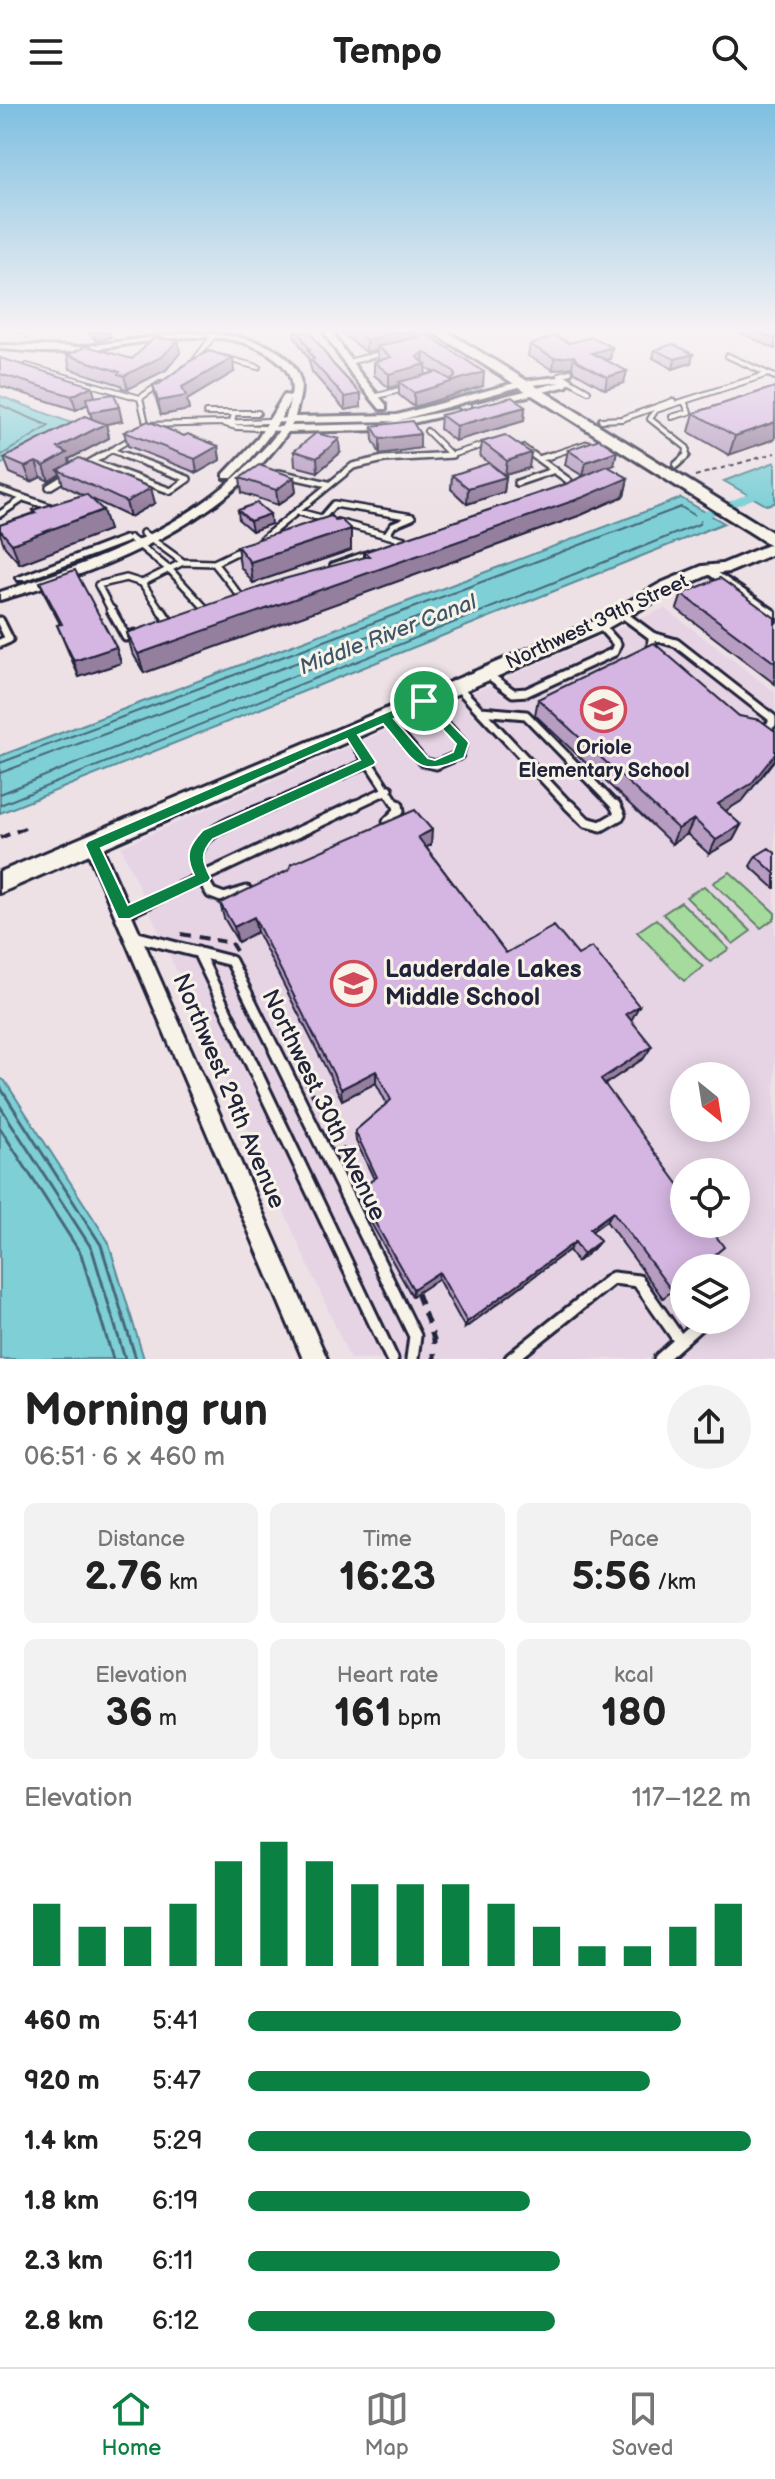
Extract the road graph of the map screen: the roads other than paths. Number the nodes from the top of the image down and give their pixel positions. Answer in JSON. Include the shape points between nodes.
{"nodes":[{"id":1,"x":114,"y":391,"type":"edge"},
{"id":2,"x":151,"y":391,"type":"edge"},
{"id":3,"x":288,"y":391,"type":"edge"},
{"id":4,"x":297,"y":391,"type":"edge"},
{"id":5,"x":369,"y":391,"type":"edge"},
{"id":6,"x":398,"y":391,"type":"edge"},
{"id":7,"x":520,"y":391,"type":"edge"},
{"id":8,"x":543,"y":391,"type":"edge"},
{"id":9,"x":544,"y":391,"type":"edge"},
{"id":10,"x":716,"y":391,"type":"edge"},
{"id":11,"x":374,"y":397,"type":"junction"},
{"id":12,"x":140,"y":398,"type":"junction"},
{"id":13,"x":684,"y":401,"type":"junction"},
{"id":14,"x":383,"y":407,"type":"dead end"},
{"id":15,"x":206,"y":413,"type":"dead end"},
{"id":16,"x":234,"y":413,"type":"junction"},
{"id":17,"x":258,"y":413,"type":"dead end"},
{"id":18,"x":672,"y":417,"type":"dead end"},
{"id":19,"x":601,"y":420,"type":"junction"},
{"id":20,"x":232,"y":422,"type":"junction"},
{"id":21,"x":222,"y":423,"type":"junction"},
{"id":22,"x":279,"y":425,"type":"junction"},
{"id":23,"x":427,"y":431,"type":"dead end"},
{"id":24,"x":134,"y":437,"type":"edge"},
{"id":25,"x":498,"y":441,"type":"edge"},
{"id":26,"x":588,"y":443,"type":"edge"},
{"id":27,"x":521,"y":446,"type":"edge"},
{"id":28,"x":111,"y":450,"type":"junction"},
{"id":29,"x":451,"y":455,"type":"junction"},
{"id":30,"x":539,"y":459,"type":"junction"},
{"id":31,"x":92,"y":462,"type":"junction"},
{"id":32,"x":676,"y":465,"type":"junction"},
{"id":33,"x":81,"y":468,"type":"edge"},
{"id":34,"x":555,"y":470,"type":"junction"},
{"id":35,"x":276,"y":472,"type":"edge"},
{"id":36,"x":70,"y":474,"type":"edge"},
{"id":37,"x":517,"y":483,"type":"dead end"},
{"id":38,"x":328,"y":484,"type":"junction"},
{"id":39,"x":699,"y":484,"type":"junction"},
{"id":40,"x":49,"y":487,"type":"dead end"},
{"id":41,"x":0,"y":490,"type":"edge"},
{"id":42,"x":554,"y":492,"type":"edge"},
{"id":43,"x":24,"y":498,"type":"junction"},
{"id":44,"x":299,"y":512,"type":"junction"},
{"id":45,"x":0,"y":514,"type":"edge"},
{"id":46,"x":37,"y":516,"type":"edge"},
{"id":47,"x":322,"y":518,"type":"junction"},
{"id":48,"x":393,"y":525,"type":"junction"},
{"id":49,"x":369,"y":530,"type":"junction"},
{"id":50,"x":387,"y":534,"type":"junction"},
{"id":51,"x":420,"y":535,"type":"edge"},
{"id":52,"x":773,"y":537,"type":"edge"},
{"id":53,"x":140,"y":538,"type":"junction"},
{"id":54,"x":261,"y":540,"type":"edge"},
{"id":55,"x":405,"y":540,"type":"junction"},
{"id":56,"x":390,"y":545,"type":"edge"},
{"id":57,"x":249,"y":546,"type":"edge"},
{"id":58,"x":376,"y":550,"type":"edge"},
{"id":59,"x":183,"y":562,"type":"junction"},
{"id":60,"x":214,"y":563,"type":"junction"},
{"id":61,"x":333,"y":566,"type":"edge"},
{"id":62,"x":708,"y":569,"type":"junction"},
{"id":63,"x":170,"y":572,"type":"junction"},
{"id":64,"x":142,"y":583,"type":"junction"},
{"id":65,"x":0,"y":586,"type":"edge"},
{"id":66,"x":0,"y":596,"type":"edge"},
{"id":67,"x":229,"y":601,"type":"edge"},
{"id":68,"x":218,"y":605,"type":"edge"},
{"id":69,"x":206,"y":609,"type":"junction"},
{"id":70,"x":621,"y":613,"type":"junction"},
{"id":71,"x":193,"y":614,"type":"edge"},
{"id":72,"x":775,"y":617,"type":"edge"},
{"id":73,"x":181,"y":618,"type":"edge"},
{"id":74,"x":0,"y":621,"type":"edge"},
{"id":75,"x":169,"y":622,"type":"junction"},
{"id":76,"x":600,"y":625,"type":"junction"},
{"id":77,"x":154,"y":627,"type":"edge"},
{"id":78,"x":140,"y":632,"type":"edge"},
{"id":79,"x":652,"y":636,"type":"junction"},
{"id":80,"x":0,"y":643,"type":"edge"},
{"id":81,"x":655,"y":657,"type":"edge"},
{"id":82,"x":487,"y":674,"type":"junction"},
{"id":83,"x":457,"y":686,"type":"junction"},
{"id":84,"x":424,"y":701,"type":"junction"},
{"id":85,"x":481,"y":711,"type":"junction"},
{"id":86,"x":385,"y":717,"type":"junction"},
{"id":87,"x":756,"y":731,"type":"edge"},
{"id":88,"x":349,"y":733,"type":"junction"},
{"id":89,"x":369,"y":762,"type":"junction"},
{"id":90,"x":389,"y":789,"type":"junction"},
{"id":91,"x":380,"y":826,"type":"edge"},
{"id":92,"x":93,"y":845,"type":"junction"},
{"id":93,"x":203,"y":878,"type":"junction"},
{"id":94,"x":0,"y":883,"type":"edge"},
{"id":95,"x":260,"y":885,"type":"edge"},
{"id":96,"x":124,"y":914,"type":"junction"},
{"id":97,"x":134,"y":936,"type":"junction"},
{"id":98,"x":198,"y":952,"type":"junction"},
{"id":99,"x":688,"y":1334,"type":"edge"},
{"id":100,"x":680,"y":1341,"type":"junction"},
{"id":101,"x":315,"y":1359,"type":"edge"},
{"id":102,"x":392,"y":1359,"type":"edge"},
{"id":103,"x":412,"y":1359,"type":"edge"},
{"id":104,"x":511,"y":1359,"type":"edge"},
{"id":105,"x":660,"y":1359,"type":"edge"}],
"edges":[{"from":1,"to":12,"type":"lane"},
{"from":2,"to":12,"type":"lane"},
{"from":3,"to":22,"type":"street"},
{"from":4,"to":22,"type":"street"},
{"from":5,"to":11,"type":"street"},
{"from":6,"to":11,"type":"lane"},
{"from":7,"to":22,"type":"street","via":[[412,423],[371,428]]},
{"from":8,"to":39,"type":"main road"},
{"from":9,"to":19,"type":"main road"},
{"from":10,"to":13,"type":"lane"},
{"from":11,"to":14,"type":"street"},
{"from":12,"to":21,"type":"lane","via":[[146,426]]},
{"from":13,"to":18,"type":"lane","via":[[689,412]]},
{"from":13,"to":19,"type":"lane"},
{"from":13,"to":32,"type":"lane","via":[[656,410],[650,419],[687,448],[687,456]]},
{"from":15,"to":16,"type":"lane"},
{"from":16,"to":17,"type":"lane"},
{"from":16,"to":20,"type":"lane"},
{"from":19,"to":32,"type":"main road"},
{"from":20,"to":21,"type":"lane"},
{"from":20,"to":22,"type":"lane"},
{"from":21,"to":22,"type":"lane"},
{"from":22,"to":53,"type":"street","via":[[258,462],[228,489]]},
{"from":23,"to":29,"type":"lane"},
{"from":24,"to":28,"type":"lane"},
{"from":25,"to":29,"type":"lane"},
{"from":26,"to":30,"type":"lane"},
{"from":27,"to":30,"type":"lane"},
{"from":28,"to":31,"type":"lane"},
{"from":28,"to":31,"type":"lane","via":[[188,479],[171,491]]},
{"from":29,"to":38,"type":"lane","via":[[369,461]]},
{"from":30,"to":34,"type":"lane"},
{"from":31,"to":33,"type":"lane"},
{"from":32,"to":39,"type":"main road"},
{"from":34,"to":37,"type":"lane"},
{"from":34,"to":42,"type":"lane","via":[[569,487]]},
{"from":35,"to":38,"type":"lane"},
{"from":36,"to":40,"type":"lane"},
{"from":38,"to":44,"type":"lane"},
{"from":39,"to":52,"type":"main road"},
{"from":41,"to":43,"type":"lane"},
{"from":43,"to":45,"type":"lane"},
{"from":43,"to":46,"type":"lane","via":[[50,507]]},
{"from":44,"to":47,"type":"lane"},
{"from":44,"to":54,"type":"lane"},
{"from":47,"to":48,"type":"lane","via":[[334,504],[412,517]]},
{"from":47,"to":49,"type":"lane"},
{"from":48,"to":49,"type":"lane"},
{"from":48,"to":50,"type":"lane"},
{"from":49,"to":50,"type":"lane"},
{"from":50,"to":55,"type":"lane"},
{"from":51,"to":55,"type":"lane"},
{"from":52,"to":62,"type":"street","name":"Northwest 39th Street","via":[[724,569]]},
{"from":53,"to":59,"type":"lane"},
{"from":53,"to":63,"type":"lane"},
{"from":53,"to":65,"type":"street"},
{"from":53,"to":66,"type":"street","via":[[85,568]]},
{"from":55,"to":56,"type":"lane"},
{"from":57,"to":60,"type":"lane"},
{"from":58,"to":61,"type":"lane"},
{"from":59,"to":60,"type":"lane"},
{"from":59,"to":63,"type":"lane"},
{"from":60,"to":67,"type":"lane","via":[[241,597]]},
{"from":62,"to":70,"type":"street","name":"Northwest 39th Street"},
{"from":62,"to":72,"type":"street"},
{"from":63,"to":64,"type":"lane"},
{"from":63,"to":69,"type":"lane","via":[[178,574]]},
{"from":64,"to":75,"type":"lane"},
{"from":64,"to":78,"type":"lane","via":[[121,578],[98,585],[126,637]]},
{"from":68,"to":69,"type":"lane"},
{"from":69,"to":71,"type":"lane"},
{"from":70,"to":76,"type":"street","name":"Northwest 39th Street"},
{"from":70,"to":79,"type":"lane"},
{"from":73,"to":75,"type":"lane"},
{"from":74,"to":80,"type":"lane","via":[[9,639]]},
{"from":75,"to":77,"type":"lane"},
{"from":76,"to":82,"type":"street","name":"Northwest 39th Street"},
{"from":76,"to":82,"type":"lane","via":[[617,644],[614,652],[527,692],[513,693]]},
{"from":79,"to":81,"type":"lane"},
{"from":79,"to":87,"type":"lane","via":[[676,643],[772,718],[766,729]]},
{"from":82,"to":83,"type":"street","name":"Northwest 39th Street"},
{"from":83,"to":84,"type":"street","name":"Northwest 39th Street"},
{"from":83,"to":85,"type":"lane"},
{"from":84,"to":86,"type":"street","name":"Northwest 39th Street"},
{"from":84,"to":86,"type":"lane","via":[[462,743],[459,755],[436,765],[423,762]]},
{"from":85,"to":85,"type":"lane","via":[[593,827],[613,823],[620,815],[526,715]]},
{"from":86,"to":88,"type":"street","name":"Northwest 39th Street"},
{"from":88,"to":89,"type":"lane"},
{"from":88,"to":92,"type":"street","name":"Northwest 39th Street"},
{"from":89,"to":90,"type":"lane"},
{"from":89,"to":93,"type":"lane","via":[[208,834],[196,847],[195,862]]},
{"from":90,"to":91,"type":"lane","via":[[399,811]]},
{"from":90,"to":93,"type":"lane"},
{"from":92,"to":94,"type":"street","name":"Northwest 39th Street"},
{"from":92,"to":96,"type":"street","name":"Northwest 29th Avenue"},
{"from":93,"to":95,"type":"lane","via":[[211,893],[224,898]]},
{"from":93,"to":96,"type":"lane"},
{"from":96,"to":97,"type":"street","name":"Northwest 29th Avenue"},
{"from":97,"to":98,"type":"lane","name":"Northwest 30th Avenue"},
{"from":97,"to":101,"type":"street","name":"Northwest 29th Avenue"},
{"from":98,"to":102,"type":"lane"},
{"from":98,"to":103,"type":"lane","name":"Northwest 30th Avenue","via":[[231,961],[415,1336]]},
{"from":99,"to":100,"type":"lane"},
{"from":100,"to":104,"type":"lane","via":[[638,1281],[613,1278]]},
{"from":100,"to":105,"type":"lane"}]}
